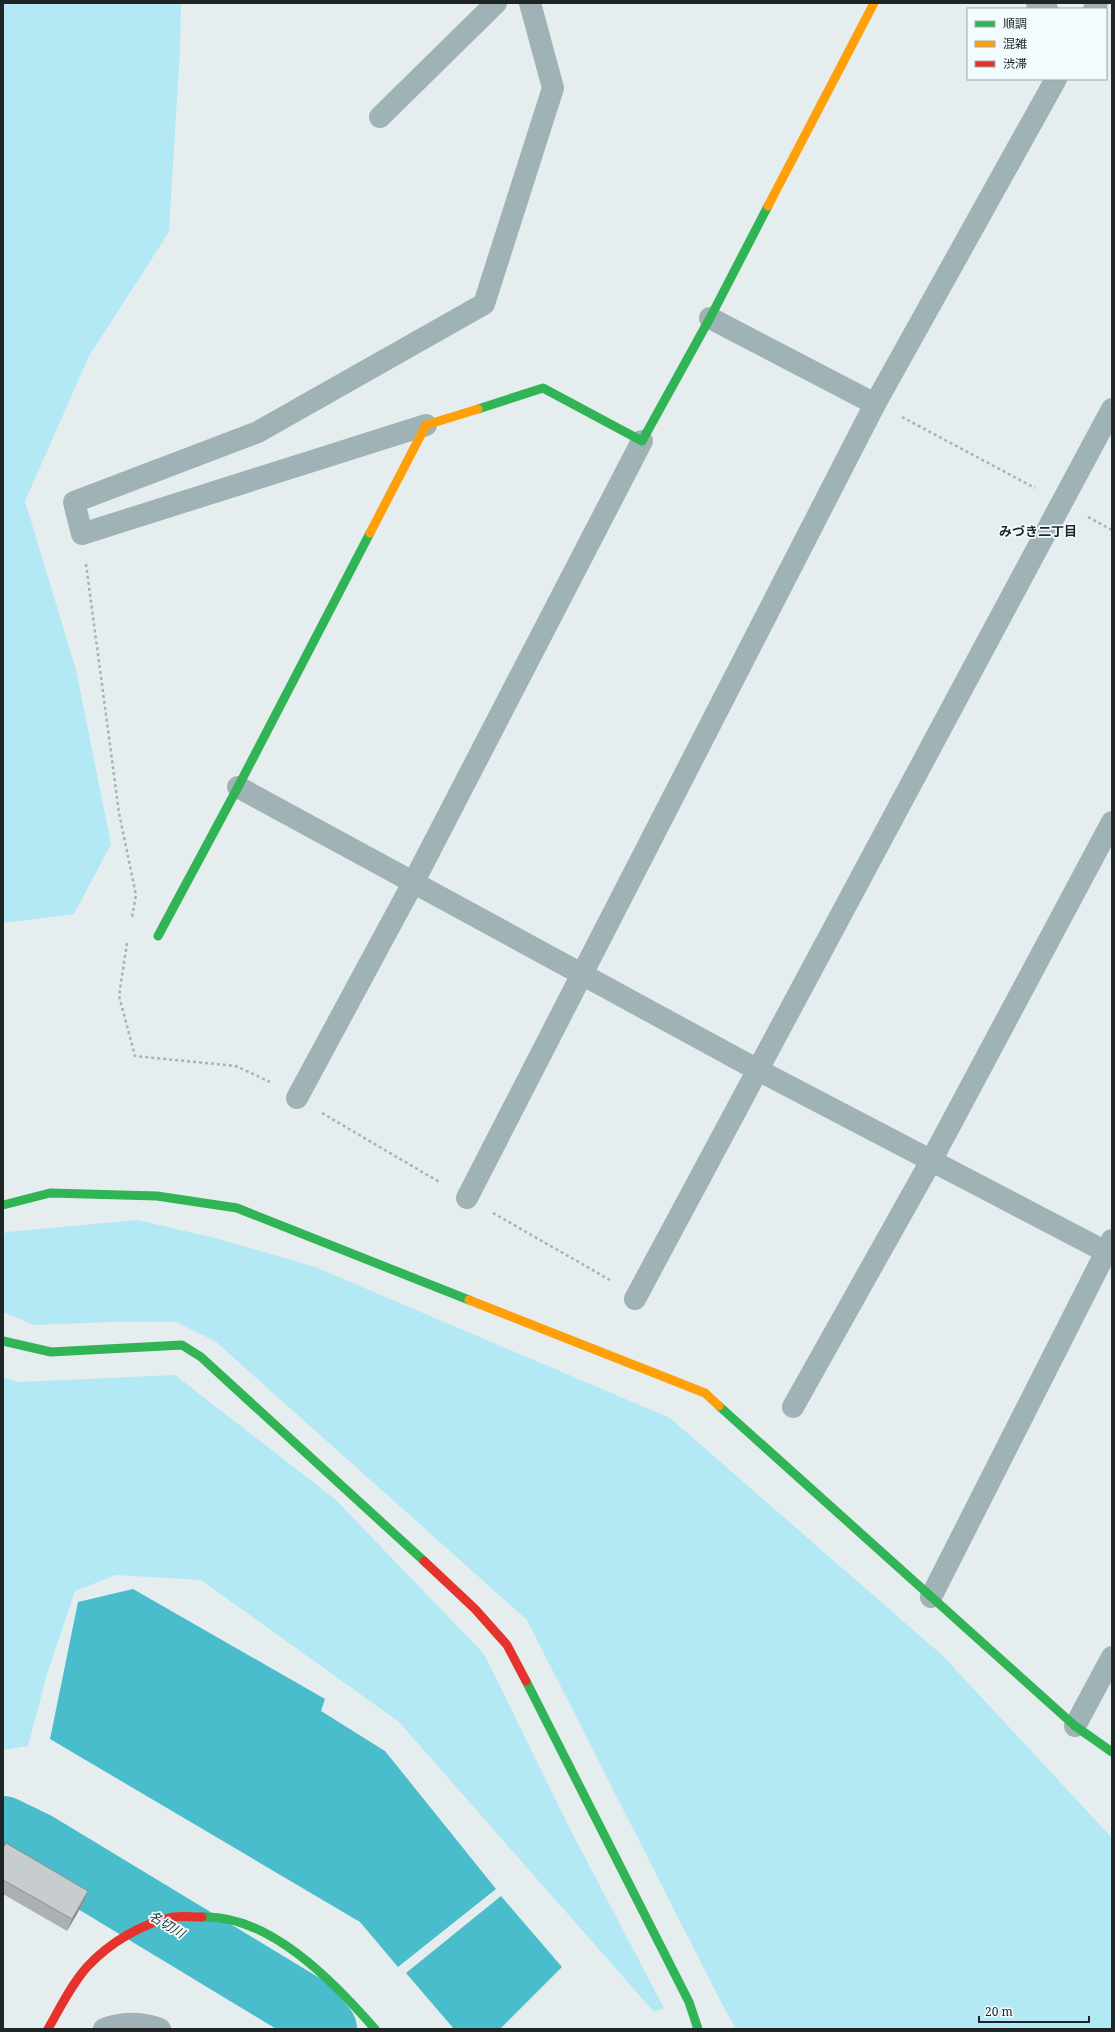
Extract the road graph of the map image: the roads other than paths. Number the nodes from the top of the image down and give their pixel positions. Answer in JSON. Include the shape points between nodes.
{"nodes":[{"id":1,"x":496,"y":3,"type":"edge"},
{"id":2,"x":530,"y":3,"type":"edge"},
{"id":3,"x":874,"y":3,"type":"edge"},
{"id":4,"x":1037,"y":3,"type":"edge"},
{"id":5,"x":1046,"y":8,"type":"edge"},
{"id":6,"x":1055,"y":80,"type":"edge"},
{"id":7,"x":380,"y":117,"type":"dead end"},
{"id":8,"x":710,"y":318,"type":"junction"},
{"id":9,"x":875,"y":404,"type":"junction"},
{"id":10,"x":1112,"y":409,"type":"edge"},
{"id":11,"x":426,"y":426,"type":"junction"},
{"id":12,"x":642,"y":441,"type":"junction"},
{"id":13,"x":238,"y":787,"type":"junction"},
{"id":14,"x":1112,"y":822,"type":"edge"},
{"id":15,"x":413,"y":883,"type":"junction"},
{"id":16,"x":158,"y":936,"type":"dead end"},
{"id":17,"x":583,"y":975,"type":"junction"},
{"id":18,"x":756,"y":1069,"type":"junction"},
{"id":19,"x":296,"y":1098,"type":"road end"},
{"id":20,"x":931,"y":1161,"type":"junction"},
{"id":21,"x":467,"y":1198,"type":"road end"},
{"id":22,"x":3,"y":1205,"type":"edge"},
{"id":23,"x":1110,"y":1249,"type":"edge"},
{"id":24,"x":634,"y":1299,"type":"road end"},
{"id":25,"x":3,"y":1341,"type":"edge"},
{"id":26,"x":794,"y":1407,"type":"dead end"},
{"id":27,"x":932,"y":1597,"type":"junction"},
{"id":28,"x":1112,"y":1657,"type":"edge"},
{"id":29,"x":1075,"y":1726,"type":"junction"},
{"id":30,"x":1112,"y":1752,"type":"edge"},
{"id":31,"x":48,"y":2029,"type":"edge"},
{"id":32,"x":104,"y":2029,"type":"edge"},
{"id":33,"x":160,"y":2029,"type":"edge"},
{"id":34,"x":375,"y":2029,"type":"edge"},
{"id":35,"x":698,"y":2029,"type":"edge"}],
"edges":[{"from":1,"to":7,"type":"street"},
{"from":2,"to":11,"type":"street","via":[[553,88],[484,304],[258,432],[74,502],[82,534]]},
{"from":3,"to":8,"type":"street"},
{"from":4,"to":5,"type":"street"},
{"from":6,"to":9,"type":"street"},
{"from":8,"to":9,"type":"street"},
{"from":8,"to":12,"type":"street"},
{"from":9,"to":17,"type":"street"},
{"from":10,"to":18,"type":"street"},
{"from":11,"to":12,"type":"street","via":[[543,388]]},
{"from":11,"to":13,"type":"street"},
{"from":12,"to":15,"type":"street"},
{"from":13,"to":15,"type":"street"},
{"from":13,"to":16,"type":"street"},
{"from":14,"to":20,"type":"street"},
{"from":15,"to":17,"type":"street"},
{"from":15,"to":19,"type":"street"},
{"from":17,"to":18,"type":"street"},
{"from":17,"to":21,"type":"street"},
{"from":18,"to":20,"type":"street"},
{"from":18,"to":24,"type":"street"},
{"from":20,"to":23,"type":"street"},
{"from":20,"to":26,"type":"street"},
{"from":22,"to":27,"type":"street","via":[[50,1193],[157,1196],[237,1208],[705,1393]]},
{"from":23,"to":27,"type":"street"},
{"from":25,"to":35,"type":"street","via":[[51,1352],[182,1345],[201,1357],[475,1609],[507,1645],[689,2002]]},
{"from":27,"to":29,"type":"street"},
{"from":28,"to":29,"type":"street"},
{"from":29,"to":30,"type":"street"},
{"from":31,"to":34,"type":"street","via":[[92,1962],[118,1941],[142,1927],[174,1917],[219,1917],[251,1928],[277,1942],[323,1976]]},
{"from":32,"to":33,"type":"street","via":[[117,2024],[139,2023]]}]}
